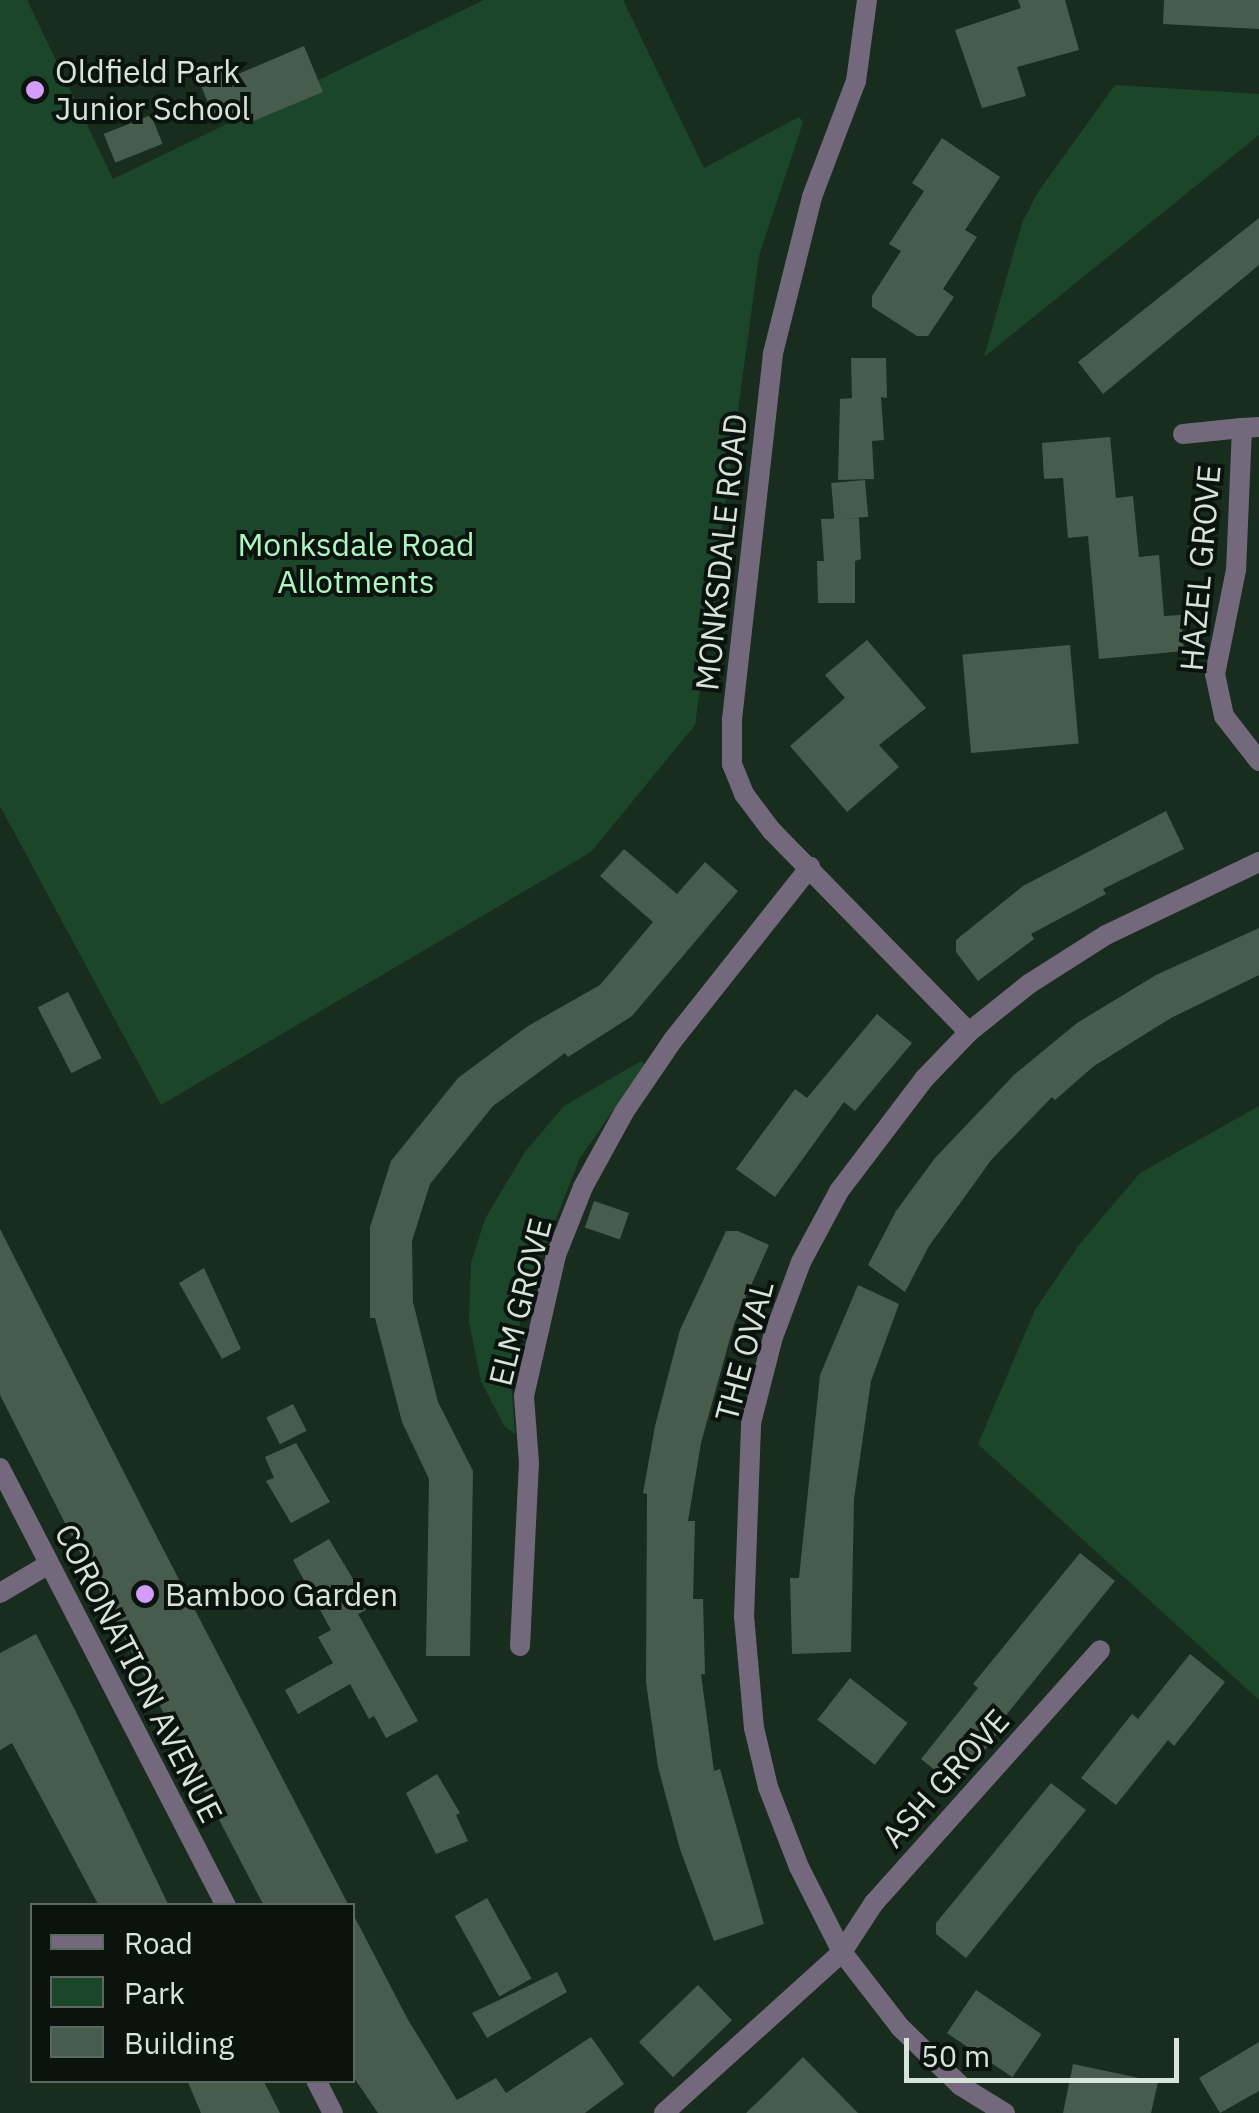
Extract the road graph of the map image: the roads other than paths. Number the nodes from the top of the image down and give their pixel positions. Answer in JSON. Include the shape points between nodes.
{"nodes":[{"id":1,"x":868,"y":0,"type":"edge"},
{"id":2,"x":1250,"y":427,"type":"edge"},
{"id":3,"x":1183,"y":434,"type":"dead end"},
{"id":4,"x":1259,"y":761,"type":"edge"},
{"id":5,"x":1259,"y":862,"type":"edge"},
{"id":6,"x":810,"y":867,"type":"junction"},
{"id":7,"x":969,"y":1032,"type":"junction"},
{"id":8,"x":0,"y":1468,"type":"edge"},
{"id":9,"x":49,"y":1564,"type":"junction"},
{"id":10,"x":0,"y":1593,"type":"edge"},
{"id":11,"x":520,"y":1646,"type":"dead end"},
{"id":12,"x":1100,"y":1650,"type":"dead end"},
{"id":13,"x":224,"y":1903,"type":"edge"},
{"id":14,"x":842,"y":1952,"type":"junction"},
{"id":15,"x":318,"y":2083,"type":"edge"},
{"id":16,"x":333,"y":2113,"type":"edge"},
{"id":17,"x":664,"y":2113,"type":"edge"},
{"id":18,"x":1005,"y":2113,"type":"edge"}],
"edges":[{"from":1,"to":6,"type":"street","name":"MONKSDALE ROAD","via":[[856,81],[812,197],[773,354],[732,719],[732,764],[744,794]]},
{"from":2,"to":3,"type":"street","name":"HAZEL GROVE"},
{"from":2,"to":4,"type":"street","name":"HAZEL GROVE","via":[[1236,570],[1215,674],[1224,716]]},
{"from":5,"to":7,"type":"street","name":"THE OVAL","via":[[1106,935]]},
{"from":6,"to":7,"type":"street","name":"MONKSDALE ROAD"},
{"from":6,"to":11,"type":"street","name":"ELM GROVE","via":[[624,1112],[556,1255],[524,1396],[529,1463]]},
{"from":7,"to":14,"type":"street","name":"THE OVAL","via":[[924,1079],[839,1191],[773,1337],[752,1423],[744,1617],[754,1728],[799,1867]]},
{"from":8,"to":9,"type":"street","name":"CORONATION AVENUE"},
{"from":9,"to":10,"type":"street"},
{"from":9,"to":13,"type":"street","name":"CORONATION AVENUE"},
{"from":12,"to":14,"type":"street","name":"ASH GROVE","via":[[874,1903]]},
{"from":14,"to":17,"type":"street","name":"ASH GROVE"},
{"from":14,"to":18,"type":"street","name":"THE OVAL","via":[[900,2027],[962,2086]]},
{"from":15,"to":16,"type":"street"}]}
